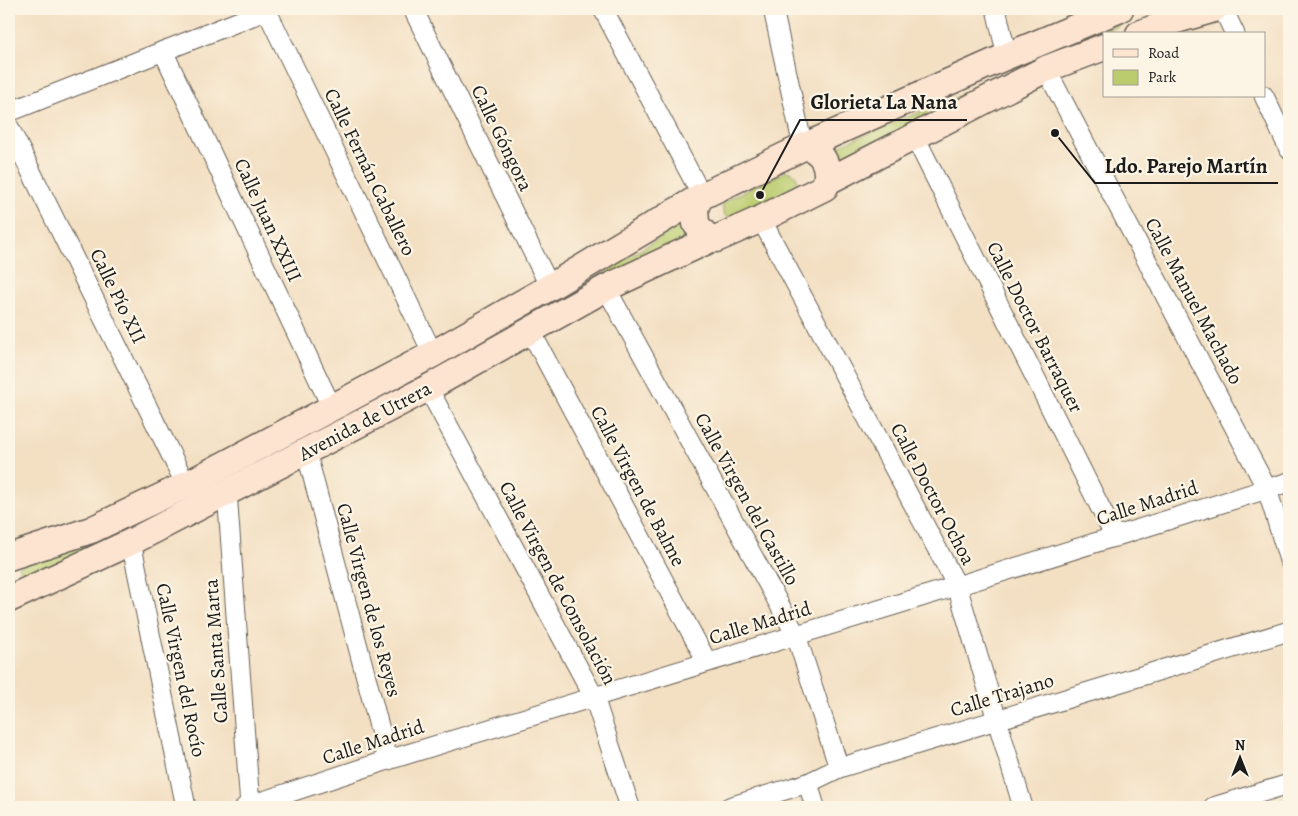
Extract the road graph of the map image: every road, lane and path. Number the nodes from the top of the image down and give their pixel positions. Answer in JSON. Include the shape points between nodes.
{"nodes":[{"id":1,"x":268,"y":9,"type":"edge"},
{"id":2,"x":413,"y":9,"type":"edge"},
{"id":3,"x":603,"y":9,"type":"edge"},
{"id":4,"x":773,"y":9,"type":"edge"},
{"id":5,"x":996,"y":9,"type":"edge"},
{"id":6,"x":1120,"y":9,"type":"edge"},
{"id":7,"x":1214,"y":9,"type":"edge"},
{"id":8,"x":1223,"y":9,"type":"edge"},
{"id":9,"x":1171,"y":15,"type":"edge"},
{"id":10,"x":1142,"y":32,"type":"edge"},
{"id":11,"x":1234,"y":32,"type":"edge"},
{"id":12,"x":1103,"y":47,"type":"edge"},
{"id":13,"x":163,"y":51,"type":"junction"},
{"id":14,"x":1007,"y":56,"type":"junction"},
{"id":15,"x":1046,"y":69,"type":"junction"},
{"id":16,"x":1265,"y":98,"type":"edge"},
{"id":17,"x":9,"y":112,"type":"edge"},
{"id":18,"x":9,"y":126,"type":"edge"},
{"id":19,"x":915,"y":137,"type":"junction"},
{"id":20,"x":804,"y":147,"type":"junction"},
{"id":21,"x":1289,"y":149,"type":"edge"},
{"id":22,"x":826,"y":182,"type":"junction"},
{"id":23,"x":701,"y":197,"type":"junction"},
{"id":24,"x":762,"y":219,"type":"junction"},
{"id":25,"x":711,"y":239,"type":"junction"},
{"id":26,"x":550,"y":287,"type":"junction"},
{"id":27,"x":606,"y":288,"type":"junction"},
{"id":28,"x":530,"y":330,"type":"junction"},
{"id":29,"x":433,"y":354,"type":"junction"},
{"id":30,"x":428,"y":388,"type":"junction"},
{"id":31,"x":332,"y":408,"type":"junction"},
{"id":32,"x":306,"y":451,"type":"junction"},
{"id":33,"x":1289,"y":482,"type":"edge"},
{"id":34,"x":186,"y":485,"type":"junction"},
{"id":35,"x":1268,"y":488,"type":"junction"},
{"id":36,"x":227,"y":492,"type":"junction"},
{"id":37,"x":1115,"y":537,"type":"junction"},
{"id":38,"x":131,"y":542,"type":"junction"},
{"id":39,"x":9,"y":557,"type":"edge"},
{"id":40,"x":1289,"y":560,"type":"edge"},
{"id":41,"x":9,"y":570,"type":"edge"},
{"id":42,"x":957,"y":586,"type":"junction"},
{"id":43,"x":12,"y":598,"type":"edge"},
{"id":44,"x":1289,"y":630,"type":"edge"},
{"id":45,"x":796,"y":635,"type":"junction"},
{"id":46,"x":707,"y":662,"type":"junction"},
{"id":47,"x":594,"y":696,"type":"junction"},
{"id":48,"x":997,"y":720,"type":"junction"},
{"id":49,"x":388,"y":760,"type":"junction"},
{"id":50,"x":839,"y":768,"type":"junction"},
{"id":51,"x":808,"y":783,"type":"junction"},
{"id":52,"x":1289,"y":784,"type":"edge"},
{"id":53,"x":248,"y":806,"type":"edge"},
{"id":54,"x":186,"y":807,"type":"edge"},
{"id":55,"x":630,"y":807,"type":"edge"},
{"id":56,"x":729,"y":807,"type":"edge"},
{"id":57,"x":815,"y":807,"type":"edge"},
{"id":58,"x":1023,"y":807,"type":"edge"},
{"id":59,"x":1213,"y":807,"type":"edge"}],
"edges":[{"from":1,"to":13,"type":"street"},
{"from":1,"to":29,"type":"street","name":"Calle Fernán Caballero"},
{"from":2,"to":26,"type":"street","name":"Calle Góngora"},
{"from":3,"to":23,"type":"street"},
{"from":4,"to":20,"type":"street"},
{"from":5,"to":14,"type":"street"},
{"from":6,"to":14,"type":"street"},
{"from":7,"to":9,"type":"street"},
{"from":8,"to":11,"type":"street"},
{"from":9,"to":10,"type":"street"},
{"from":12,"to":15,"type":"street"},
{"from":13,"to":17,"type":"street"},
{"from":13,"to":31,"type":"street","name":"Calle Juan XXIII"},
{"from":14,"to":20,"type":"street"},
{"from":15,"to":19,"type":"street"},
{"from":15,"to":35,"type":"street","name":"Calle Manuel Machado"},
{"from":16,"to":21,"type":"street"},
{"from":18,"to":34,"type":"street","name":"Calle Pío XII"},
{"from":19,"to":22,"type":"street"},
{"from":19,"to":37,"type":"street","name":"Calle Doctor Barraquer"},
{"from":20,"to":22,"type":"street","via":[[821,156],[828,176]]},
{"from":20,"to":23,"type":"street","name":"Avenida de Utrera"},
{"from":22,"to":24,"type":"street","name":"Avenida de Utrera","via":[[824,187]]},
{"from":23,"to":25,"type":"street","via":[[695,208],[696,222]]},
{"from":23,"to":26,"type":"street","name":"Avenida de Utrera"},
{"from":24,"to":25,"type":"street","name":"Avenida de Utrera","via":[[718,239]]},
{"from":24,"to":42,"type":"street","name":"Calle Doctor Ochoa"},
{"from":25,"to":27,"type":"street","name":"Avenida de Utrera"},
{"from":26,"to":29,"type":"street","name":"Avenida de Utrera"},
{"from":27,"to":28,"type":"street","name":"Avenida de Utrera"},
{"from":27,"to":45,"type":"street","name":"Calle Virgen del Castillo"},
{"from":28,"to":30,"type":"street","name":"Avenida de Utrera"},
{"from":28,"to":46,"type":"street","name":"Calle Virgen de Balme"},
{"from":29,"to":31,"type":"street","name":"Avenida de Utrera"},
{"from":30,"to":32,"type":"street","name":"Avenida de Utrera"},
{"from":30,"to":47,"type":"street","name":"Calle Virgen de Consolación"},
{"from":31,"to":34,"type":"street","name":"Avenida de Utrera"},
{"from":32,"to":36,"type":"street","name":"Avenida de Utrera"},
{"from":32,"to":49,"type":"street","name":"Calle Virgen de los Reyes"},
{"from":33,"to":35,"type":"street","name":"Calle Madrid"},
{"from":34,"to":39,"type":"street","name":"Avenida de Utrera","via":[[91,530]]},
{"from":35,"to":37,"type":"street","name":"Calle Madrid"},
{"from":35,"to":40,"type":"street","name":"Calle Manuel Machado"},
{"from":36,"to":38,"type":"street","name":"Avenida de Utrera"},
{"from":36,"to":53,"type":"street","name":"Calle Santa Marta"},
{"from":37,"to":42,"type":"street","name":"Calle Madrid"},
{"from":38,"to":43,"type":"street","name":"Avenida de Utrera"},
{"from":38,"to":54,"type":"street","name":"Calle Virgen del Rocío"},
{"from":41,"to":43,"type":"street"},
{"from":42,"to":45,"type":"street","name":"Calle Madrid"},
{"from":42,"to":48,"type":"street","name":"Calle Doctor Ochoa"},
{"from":44,"to":48,"type":"street","name":"Calle Trajano"},
{"from":45,"to":46,"type":"street","name":"Calle Madrid"},
{"from":45,"to":50,"type":"street","name":"Calle Virgen del Castillo"},
{"from":46,"to":47,"type":"street","name":"Calle Madrid"},
{"from":47,"to":49,"type":"street","name":"Calle Madrid"},
{"from":47,"to":55,"type":"street","name":"Calle Virgen de Consolación"},
{"from":48,"to":50,"type":"street","name":"Calle Trajano"},
{"from":48,"to":58,"type":"street","name":"Calle Doctor Ochoa"},
{"from":49,"to":53,"type":"street","name":"Calle Madrid"},
{"from":50,"to":51,"type":"street","name":"Calle Trajano"},
{"from":51,"to":56,"type":"street","name":"Calle Trajano"},
{"from":51,"to":57,"type":"street"},
{"from":52,"to":59,"type":"street"}]}
